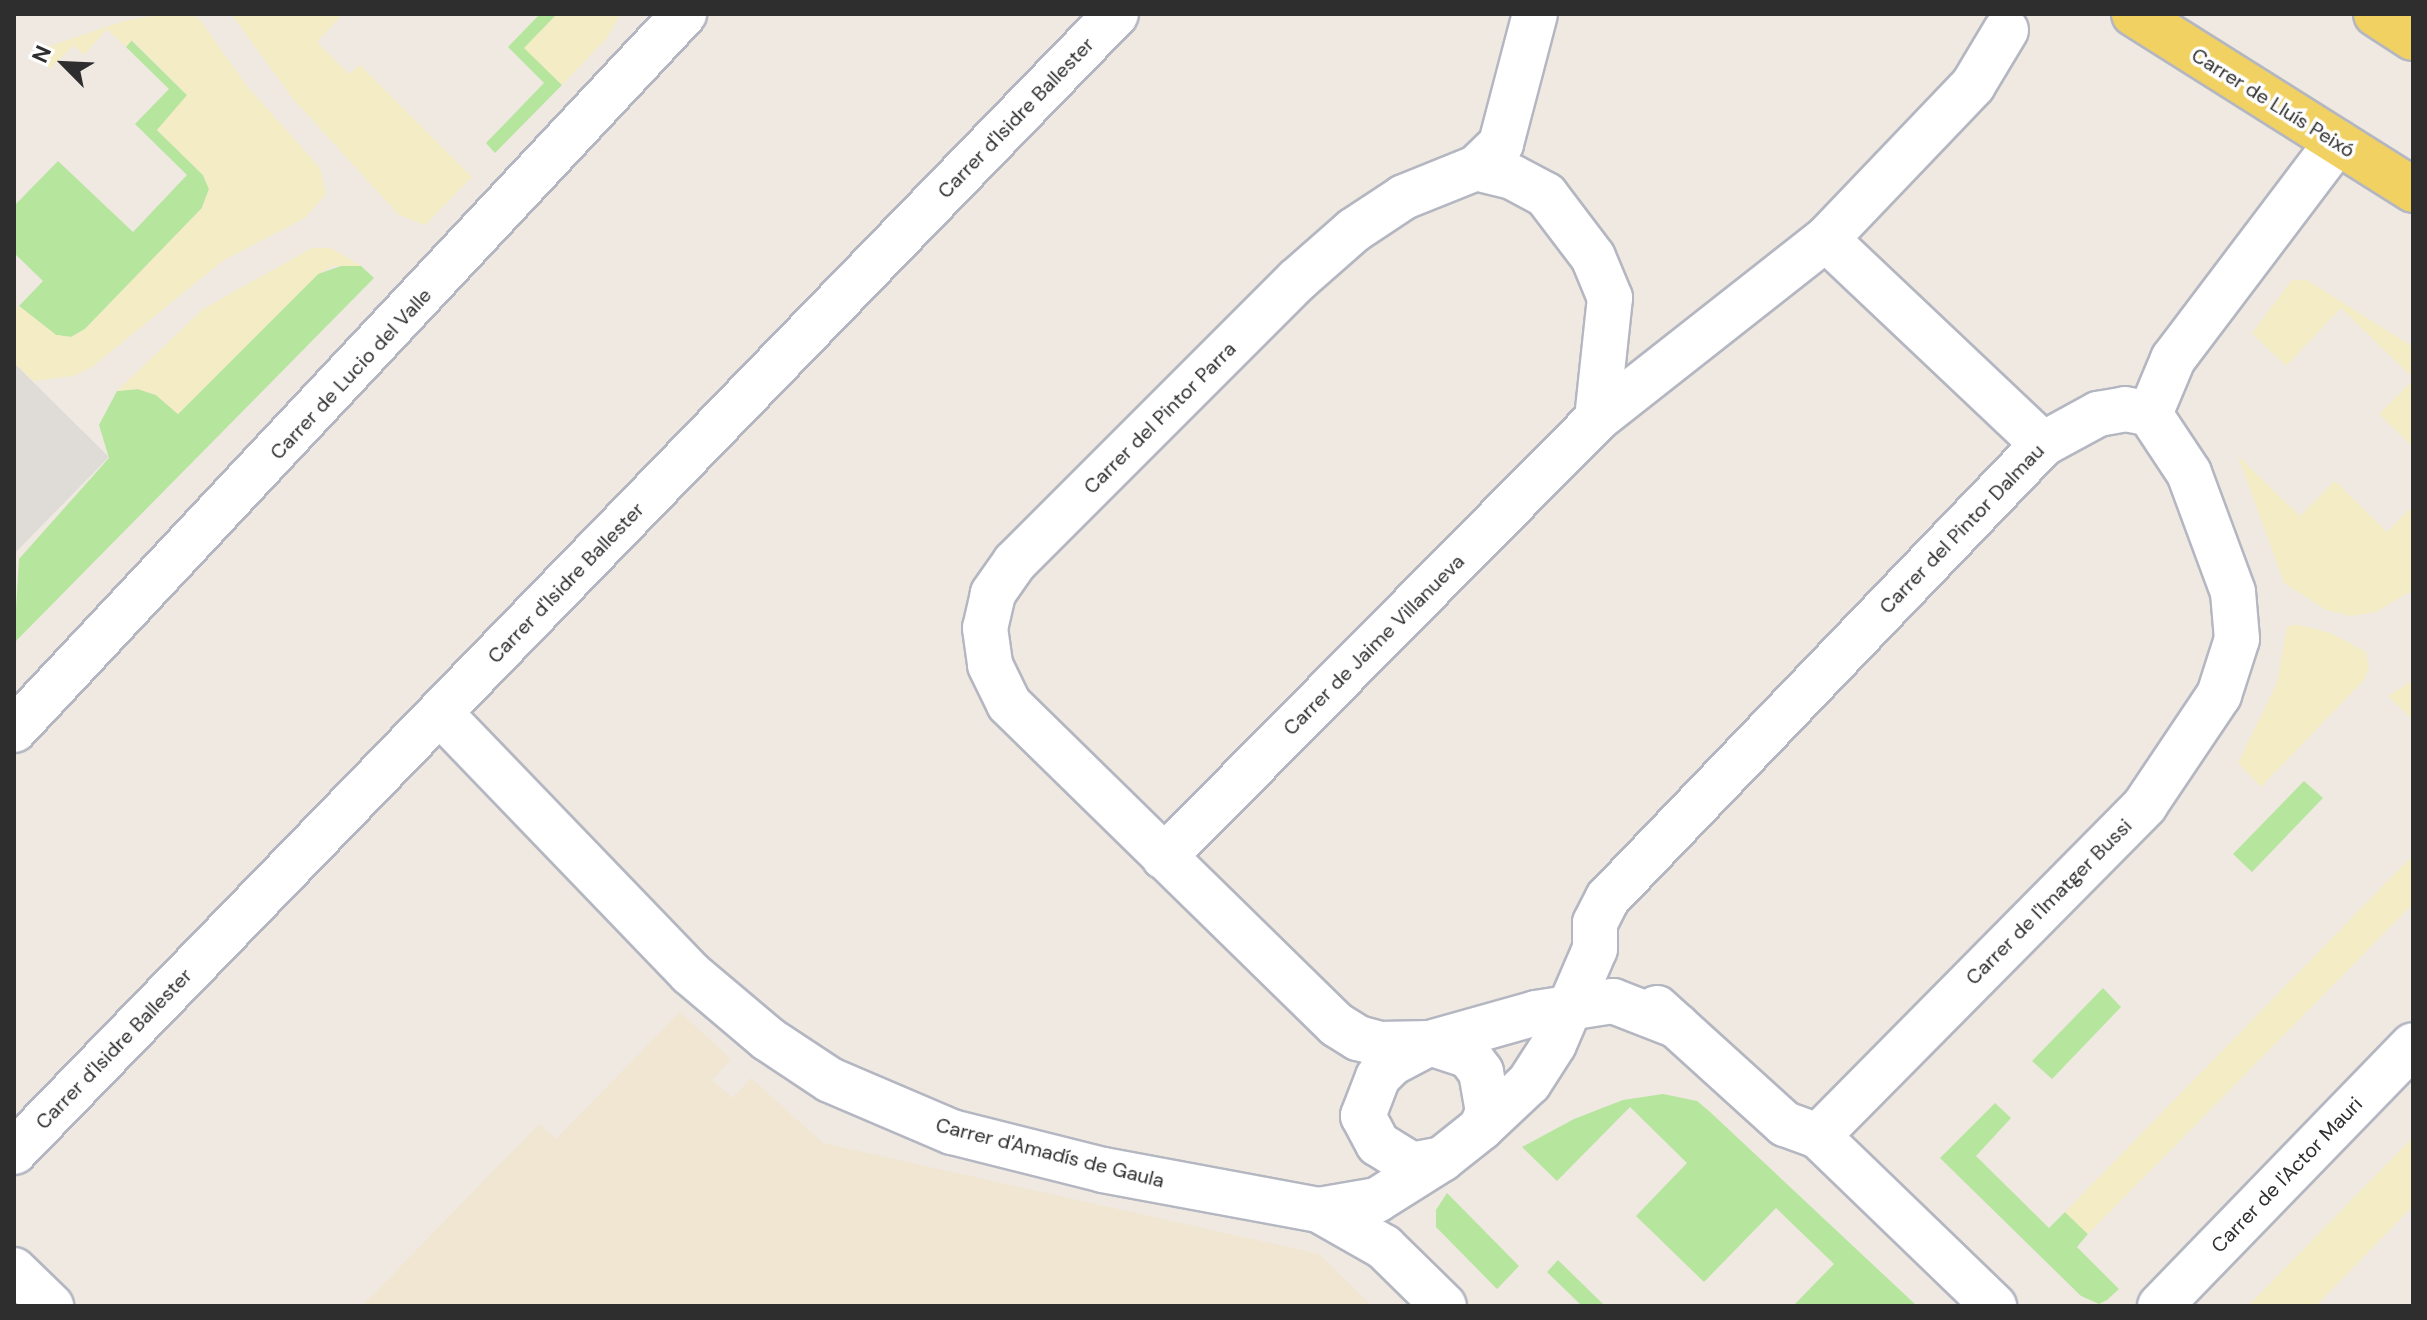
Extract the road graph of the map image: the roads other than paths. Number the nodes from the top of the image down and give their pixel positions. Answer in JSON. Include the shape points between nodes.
{"nodes":[{"id":1,"x":1116,"y":14,"type":"edge"},
{"id":2,"x":1535,"y":14,"type":"edge"},
{"id":3,"x":2134,"y":14,"type":"edge"},
{"id":4,"x":2376,"y":14,"type":"edge"},
{"id":5,"x":680,"y":16,"type":"edge"},
{"id":6,"x":2006,"y":30,"type":"dead end"},
{"id":7,"x":2413,"y":38,"type":"edge"},
{"id":8,"x":2337,"y":142,"type":"junction"},
{"id":9,"x":1476,"y":168,"type":"junction"},
{"id":10,"x":2413,"y":190,"type":"edge"},
{"id":11,"x":1826,"y":239,"type":"junction"},
{"id":12,"x":2150,"y":414,"type":"junction"},
{"id":13,"x":1597,"y":419,"type":"junction"},
{"id":14,"x":2043,"y":444,"type":"junction"},
{"id":15,"x":440,"y":713,"type":"junction"},
{"id":16,"x":14,"y":730,"type":"edge"},
{"id":17,"x":1164,"y":857,"type":"junction"},
{"id":18,"x":1595,"y":949,"type":"junction"},
{"id":19,"x":1570,"y":1006,"type":"junction"},
{"id":20,"x":1677,"y":1026,"type":"junction"},
{"id":21,"x":1430,"y":1043,"type":"junction"},
{"id":22,"x":2413,"y":1045,"type":"edge"},
{"id":23,"x":1363,"y":1116,"type":"junction"},
{"id":24,"x":1481,"y":1128,"type":"junction"},
{"id":25,"x":1818,"y":1136,"type":"junction"},
{"id":26,"x":14,"y":1152,"type":"edge"},
{"id":27,"x":1442,"y":1159,"type":"junction"},
{"id":28,"x":1365,"y":1202,"type":"junction"},
{"id":29,"x":1319,"y":1210,"type":"junction"},
{"id":30,"x":1384,"y":1247,"type":"junction"},
{"id":31,"x":14,"y":1270,"type":"edge"},
{"id":32,"x":51,"y":1306,"type":"edge"},
{"id":33,"x":1444,"y":1306,"type":"edge"},
{"id":34,"x":1994,"y":1306,"type":"edge"},
{"id":35,"x":2160,"y":1306,"type":"edge"}],
"edges":[{"from":1,"to":15,"type":"street","name":"Carrer d'Isidre Ballester"},
{"from":2,"to":9,"type":"street","name":"Carrer del Pintor Parra","via":[[1511,118],[1501,144]]},
{"from":3,"to":8,"type":"main road","name":"Carrer de Lluís Peixó"},
{"from":4,"to":7,"type":"main road"},
{"from":5,"to":16,"type":"street","name":"Carrer de Lucio del Valle"},
{"from":6,"to":11,"type":"street","name":"Carrer de Jaime Villanueva","via":[[1973,85]]},
{"from":8,"to":10,"type":"main road","name":"Carrer de Lluís Peixó"},
{"from":8,"to":12,"type":"street","via":[[2173,359]]},
{"from":9,"to":13,"type":"street","via":[[1512,177],[1546,195],[1593,257],[1610,298]]},
{"from":9,"to":17,"type":"street","name":"Carrer del Pintor Parra","via":[[1404,197],[1320,260],[1015,562],[993,594],[985,628],[990,665],[1009,704]]},
{"from":11,"to":13,"type":"street","name":"Carrer de Jaime Villanueva"},
{"from":11,"to":14,"type":"street"},
{"from":12,"to":14,"type":"street","name":"Carrer del Pintor Dalmau","via":[[2125,409],[2098,414]]},
{"from":12,"to":25,"type":"street","name":"Carrer de l'Imatger Bussi","via":[[2189,473],[2233,592],[2237,639],[2219,695],[2145,805]]},
{"from":13,"to":17,"type":"street","name":"Carrer de Jaime Villanueva"},
{"from":14,"to":18,"type":"street","name":"Carrer del Pintor Dalmau","via":[[1608,898],[1595,923]]},
{"from":15,"to":26,"type":"street","name":"Carrer d'Isidre Ballester"},
{"from":15,"to":29,"type":"street","name":"Carrer d'Amadís de Gaula","via":[[690,973],[768,1039],[830,1080],[952,1132],[1103,1170]]},
{"from":17,"to":21,"type":"street","via":[[1337,1025],[1380,1044]]},
{"from":18,"to":19,"type":"street","name":"Carrer del Pintor Dalmau"},
{"from":18,"to":20,"type":"street"},
{"from":19,"to":20,"type":"street","via":[[1613,1001]]},
{"from":19,"to":21,"type":"street"},
{"from":19,"to":24,"type":"street","name":"Carrer del Pintor Dalmau","via":[[1529,1083]]},
{"from":20,"to":25,"type":"street","via":[[1785,1124]]},
{"from":21,"to":23,"type":"street","via":[[1385,1070]]},
{"from":21,"to":24,"type":"street","via":[[1469,1056],[1481,1072],[1488,1111]]},
{"from":22,"to":35,"type":"street","name":"Carrer de l'Actor Mauri"},
{"from":23,"to":27,"type":"street","via":[[1378,1144],[1392,1156],[1412,1165]]},
{"from":23,"to":28,"type":"street"},
{"from":24,"to":27,"type":"street","name":"Carrer del Pintor Dalmau"},
{"from":25,"to":34,"type":"street"},
{"from":27,"to":28,"type":"street","name":"Carrer del Pintor Dalmau"},
{"from":28,"to":29,"type":"street","name":"Carrer del Pintor Dalmau"},
{"from":28,"to":30,"type":"street"},
{"from":29,"to":30,"type":"street","name":"Carrer d'Amadís de Gaula"},
{"from":30,"to":33,"type":"street","name":"Carrer d'Amadís de Gaula"},
{"from":31,"to":32,"type":"street"}]}
